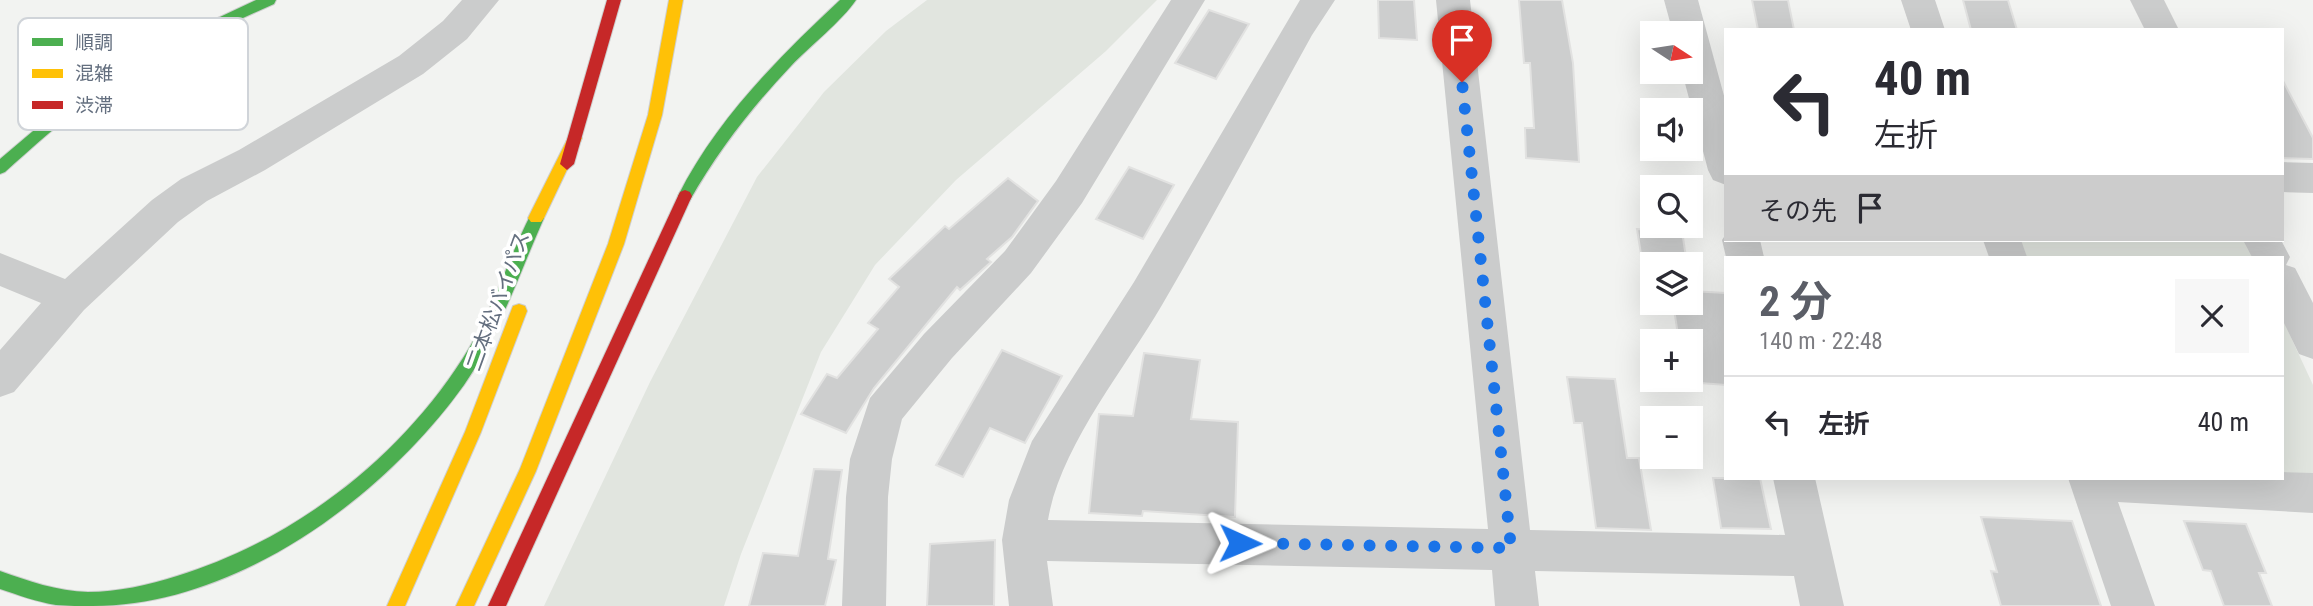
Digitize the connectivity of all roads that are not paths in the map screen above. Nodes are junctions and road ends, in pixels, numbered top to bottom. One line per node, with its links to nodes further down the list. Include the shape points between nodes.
1 (269, 0): 12 (highway)
2 (482, 0): 27 (street, via 411,65 194,190)
3 (614, 0): 18 (highway, 二本松バイパス)
4 (676, 0): 38 (highway, via 655,115 616,244 528,471)
5 (849, 0): 39 (highway, via 763,87 721,137 686,193)
6 (1188, 0): 40 (street, via 1069,192 1018,262 937,346 884,411 867,497)
7 (1318, 0): 33 (street, via 1148,294 1047,454 1030,499)
8 (1453, 0): 34 (street)
9 (1681, 0): 13 (street)
10 (1918, 0): 14 (street)
11 (2147, 0): 15 (street)
12 (231, 18)
13 (1686, 21)
14 (1927, 28)
15 (2161, 28)
16 (1703, 84): 19 (street)
17 (42, 130): 20 (highway)
18 (575, 138): 23 (highway, 二本松バイパス); 36 (highway, via 458,381 419,430 340,500 279,540 206,576 148,594 101,600 68,598 27,591)
19 (1724, 165)
20 (0, 168)
21 (2284, 177): 22 (street)
22 (2313, 178)
23 (539, 251)
24 (0, 269): 27 (street)
25 (2284, 284): 28 (street)
26 (527, 289): 37 (highway, 二本松バイパス, via 473,432)
27 (70, 298): 29 (street)
28 (2313, 342)
29 (0, 379)
30 (1794, 480): 35 (street)
31 (2090, 480): 32 (street); 44 (street)
32 (2313, 493)
33 (1023, 540): 34 (street); 41 (street)
34 (1511, 548): 35 (street); 42 (street)
35 (1811, 556): 43 (street)
36 (0, 580)
37 (396, 606)
38 (465, 606)
39 (497, 606)
40 (864, 606)
41 (1031, 606)
42 (1517, 606)
43 (1822, 606)
44 (2133, 606)

